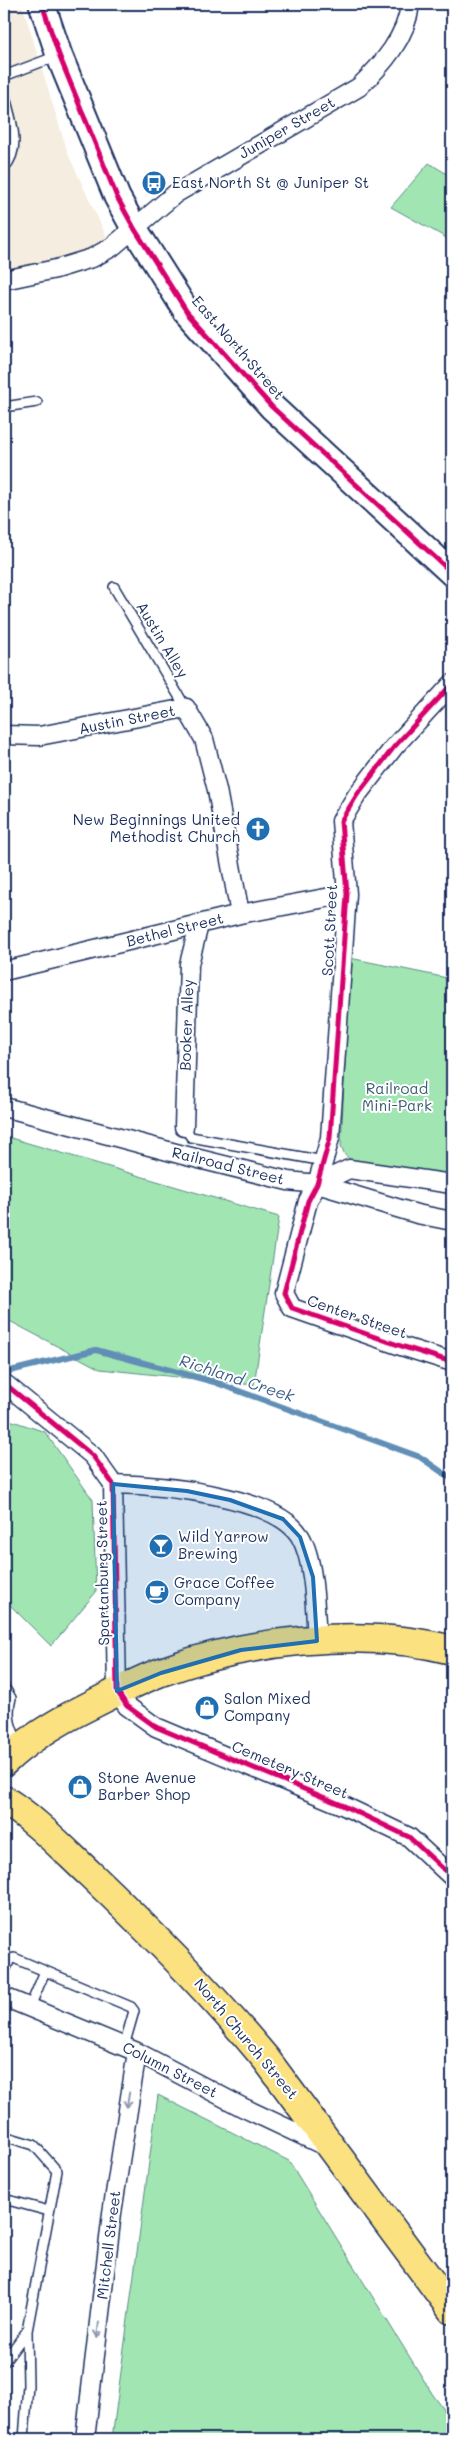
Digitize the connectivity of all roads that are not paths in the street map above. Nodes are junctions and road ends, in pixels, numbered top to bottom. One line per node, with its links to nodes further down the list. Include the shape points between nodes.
1 (42, 4): 3 (main road, East North Street)
2 (410, 4): 7 (street, Juniper Street, via 398,40 381,67 359,87 175,194)
3 (59, 55): 4 (lane); 7 (main road, East North Street, via 98,153)
4 (4, 76)
5 (4, 93): 6 (lane, via 15,150)
6 (4, 168)
7 (134, 228): 8 (street, Juniper Street, via 112,248 92,258); 11 (main road, East North Street, via 188,312 272,407)
8 (4, 280)
9 (37, 402): 10 (lane)
10 (4, 408)
11 (452, 573)
12 (114, 587): 14 (lane, Austin Alley)
13 (452, 684): 16 (street, Scott Street, via 394,747 356,795 341,821)
14 (186, 708): 15 (street, Austin Street, via 39,736); 17 (street, Austin Street, via 204,739)
15 (4, 735)
16 (347, 894): 17 (street, Bethel Street); 22 (street, Scott Street, via 330,1138)
17 (240, 914): 18 (street, Bethel Street)
18 (199, 925): 19 (street, Bethel Street); 21 (street, Booker Alley, via 189,964)
19 (4, 971)
20 (4, 1107): 23 (street, Railroad Street, via 288,1181)
21 (184, 1127): 22 (lane, via 190,1137)
22 (324, 1161): 23 (street, Scott Street)
23 (317, 1184): 24 (street, via 349,1169); 25 (street, Railroad Street, via 417,1214); 26 (street, Center Street, via 308,1201 284,1292 292,1308)
24 (452, 1184)
25 (452, 1221)
26 (452, 1362)
27 (4, 1383): 28 (street, Spartanburg Street, via 93,1456)
28 (113, 1484): 29 (street, via 187,1491 270,1511 283,1518 300,1537 313,1577); 32 (street, Spartanburg Street)
29 (317, 1641): 30 (main road, via 369,1639); 32 (main road, via 241,1650 204,1659 161,1672)
30 (452, 1650)
31 (4, 1687): 33 (lane, via 11,1698 7,1711)
32 (117, 1691): 33 (main road, via 44,1731); 35 (street, Cemetery Street, via 127,1706 156,1727 342,1805 408,1837)
33 (12, 1755)
34 (7, 1802): 42 (main road, North Church Street, via 60,1846 154,1934 204,1987 266,2058)
35 (452, 1876)
36 (45, 1971): 37 (lane, via 14,1958 10,1959); 39 (lane); 40 (lane, via 131,2007 134,2011)
37 (4, 1973)
38 (4, 1997): 39 (street, Column Street)
39 (30, 2007): 40 (street, Column Street)
40 (131, 2049): 42 (street, Column Street); 49 (street, Mitchell Street, one-way to 49)
41 (4, 2136): 44 (lane, via 34,2145 56,2171)
42 (334, 2150): 45 (main road, North Church Street)
43 (4, 2199): 44 (lane)
44 (49, 2212): 46 (lane)
45 (452, 2310)
46 (27, 2331): 47 (lane); 48 (lane)
47 (4, 2362)
48 (24, 2439)
49 (85, 2439)

